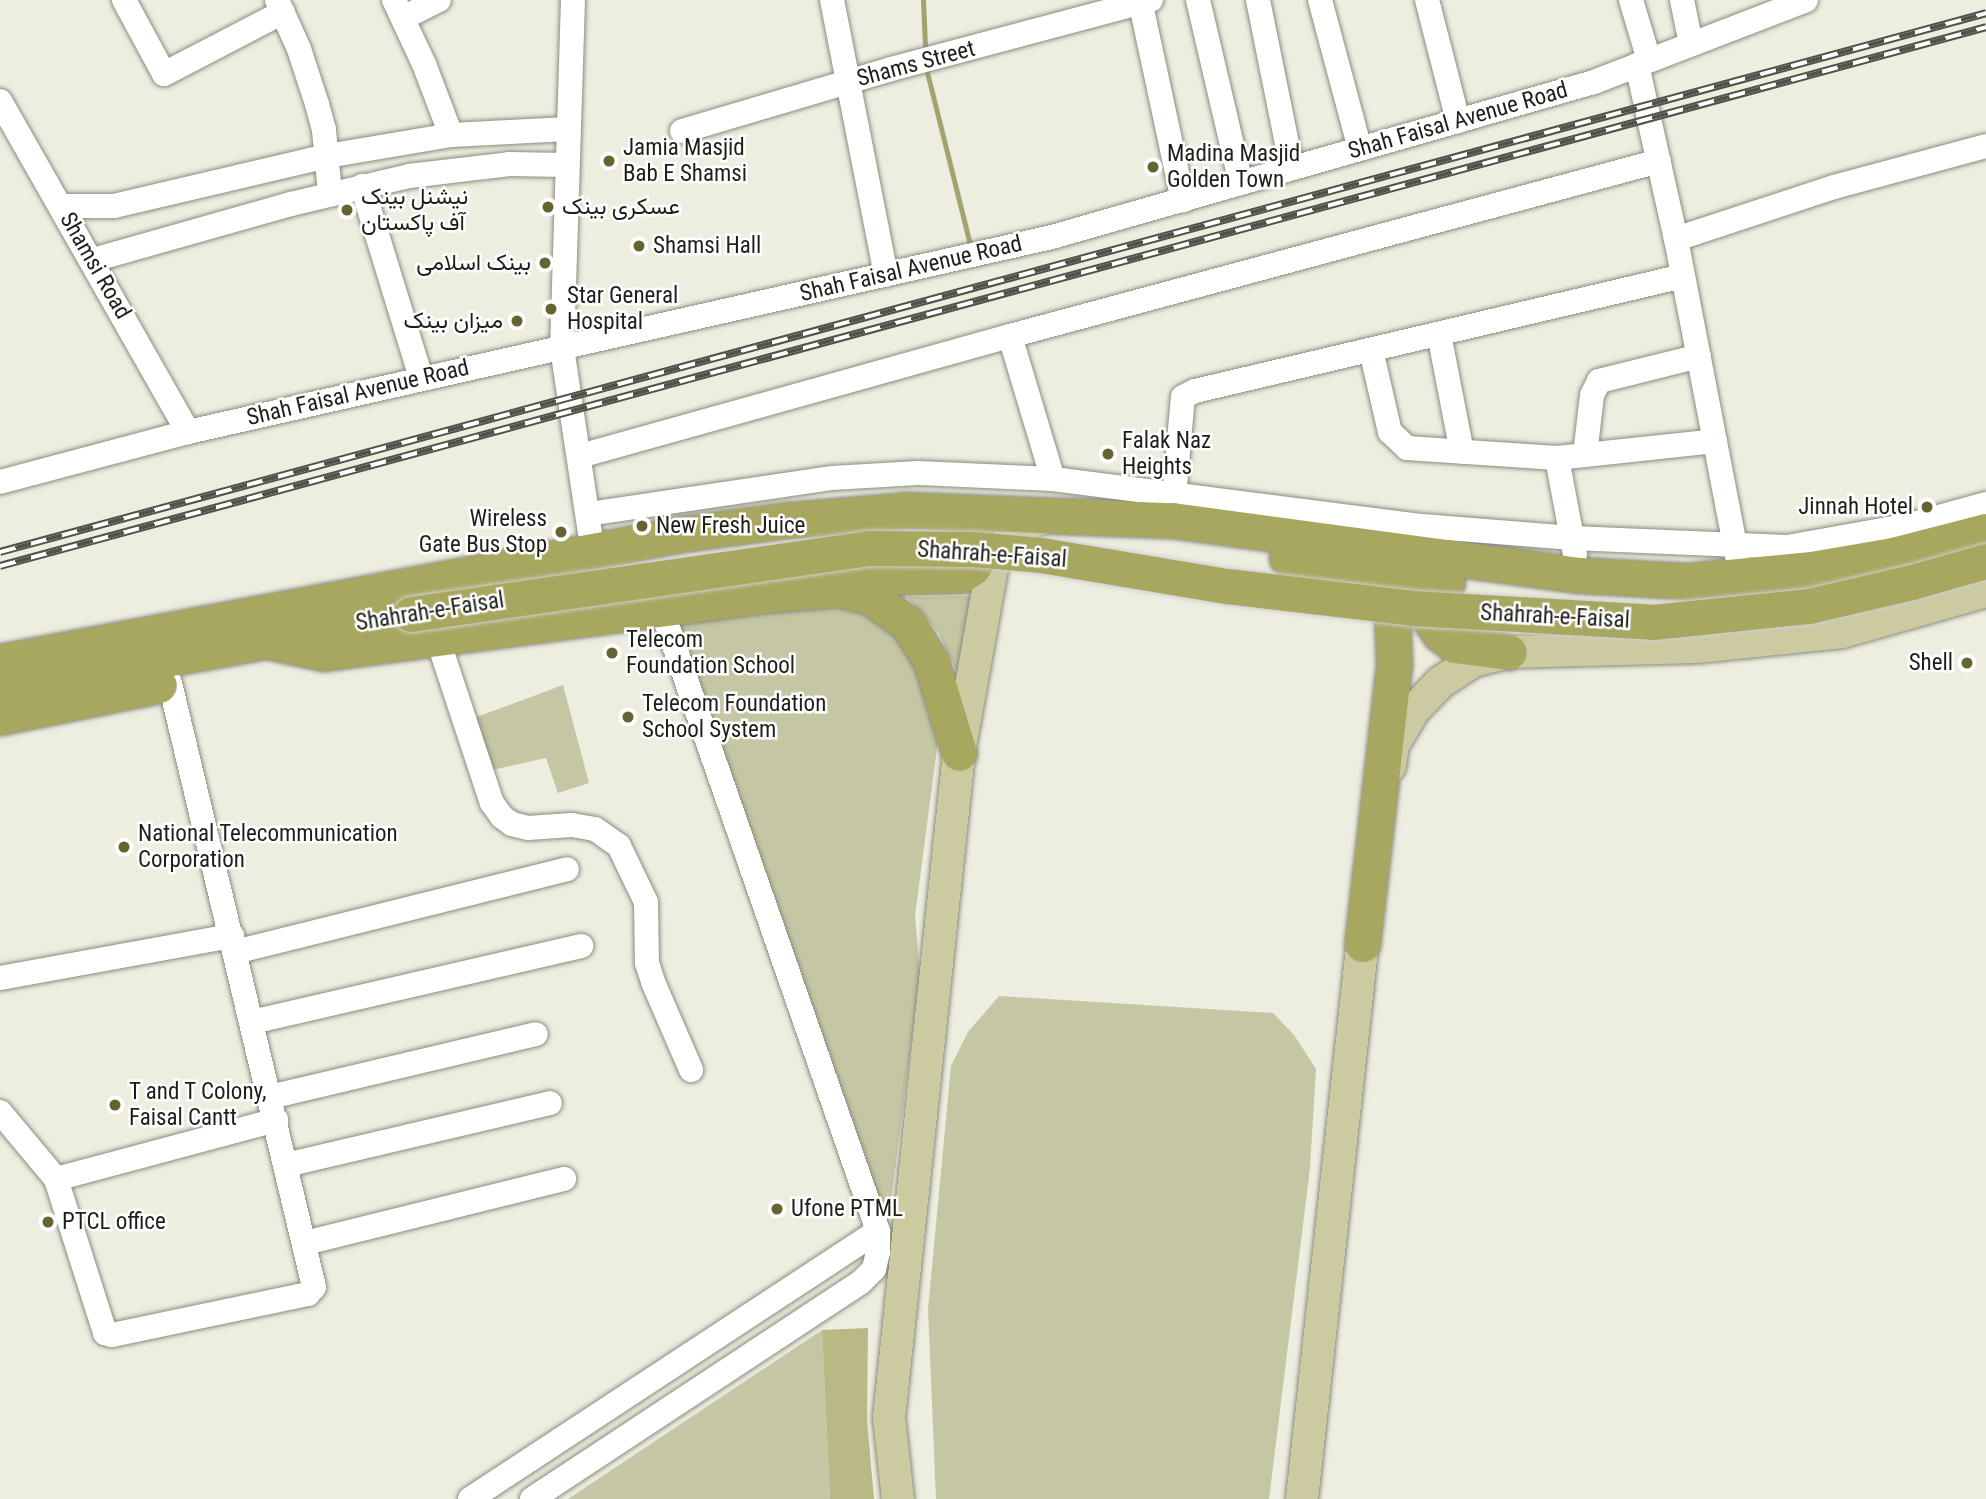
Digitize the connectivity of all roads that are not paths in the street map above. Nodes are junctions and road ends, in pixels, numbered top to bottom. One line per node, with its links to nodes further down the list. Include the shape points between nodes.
1 (124, 0): 13 (street, via 164,74)
2 (439, 0): 14 (street)
3 (573, 0): 21 (street)
4 (832, 0): 18 (street)
5 (1198, 0): 30 (street)
6 (1258, 0): 29 (street)
7 (1320, 0): 25 (street)
8 (1427, 0): 20 (street)
9 (1631, 0): 17 (street)
10 (1682, 0): 16 (street)
11 (1807, 0): 15 (street, Shah Faisal Avenue Road)
12 (1144, 1): 18 (street, Shams Street); 33 (street)
13 (280, 6): 26 (street, via 314,92)
14 (399, 9): 23 (street)
15 (1748, 10): 16 (street, Shah Faisal Avenue Road)
16 (1691, 44): 17 (street, Shah Faisal Avenue Road)
17 (1643, 63): 20 (street, Shah Faisal Avenue Road); 27 (street)
18 (849, 82): 22 (street, Shams Street); 37 (street)
19 (0, 101): 34 (street, Shamsi Road)
20 (1458, 121): 25 (street, Shah Faisal Avenue Road)
21 (568, 129): 23 (street); 28 (street)
22 (682, 131)
23 (451, 135): 26 (street)
24 (1986, 146): 35 (street, via 1834,187)
25 (1360, 149): 29 (street, Shah Faisal Avenue Road)
26 (327, 156): 32 (street); 34 (street, via 114,206)
27 (1659, 161): 35 (street); 40 (street)
28 (566, 165): 31 (street, via 457,168); 41 (street)
29 (1292, 169): 30 (street, Shah Faisal Avenue Road)
30 (1241, 183): 33 (street, Shah Faisal Avenue Road)
31 (362, 186): 32 (street); 44 (street)
32 (330, 194): 36 (street)
33 (1183, 200): 37 (street, Shah Faisal Avenue Road, via 1052,237)
34 (61, 206): 36 (street, Shamsi Road)
35 (1676, 239): 38 (street)
36 (93, 260): 45 (street, Shamsi Road)
37 (886, 275): 41 (street, Shah Faisal Avenue Road)
38 (1683, 276): 39 (street); 43 (street)
39 (1439, 334): 42 (street); 47 (street)
40 (1010, 336): 49 (street); 51 (street)
41 (562, 348): 44 (street, Shah Faisal Avenue Road); 49 (street)
42 (1371, 349): 47 (street, via 1390,432 1399,443 1407,448); 53 (street, via 1183,397)
43 (1699, 356): 46 (street); 48 (street, via 1599,381 1592,395)
44 (421, 378): 45 (street, Shah Faisal Avenue Road)
45 (188, 432): 52 (street, Shah Faisal Avenue Road)
46 (1715, 441): 48 (street); 60 (street)
47 (1462, 452): 50 (street)
48 (1585, 455): 50 (street)
49 (580, 456): 56 (street)
50 (1557, 458): 59 (street)
51 (1053, 479): 53 (street); 56 (street, via 918,474 832,478)
52 (0, 482)
53 (1174, 497): 59 (street, via 1410,526)
54 (1986, 503): 60 (street, via 1910,525 1787,547)
55 (1058, 513): 57 (highway, Shahrah-e-Faisal, via 906,510); 62 (highway, via 1140,534); 64 (highway, Shahrah-e-Faisal, via 1172,520); 79 (main road, via 1016,526 1000,545)
56 (588, 514): 61 (street)
57 (790, 520): 61 (highway, Shahrah-e-Faisal); 69 (highway, via 831,526 960,522 976,531 977,560 956,576 808,580)
58 (1986, 531): 65 (highway, Shahrah-e-Faisal, via 1893,555)
59 (1572, 538): 60 (street); 64 (street)
60 (1734, 543): 65 (street)
61 (593, 552): 75 (highway, Shahrah-e-Faisal)
62 (1287, 558): 67 (highway); 82 (highway, via 1359,577 1388,599 1392,612 1394,664)
63 (1986, 561): 72 (highway, Shahrah-e-Faisal, bridge, via 1809,606 1653,622 1413,608 1227,586 1014,553 870,548 411,614)
64 (1579, 575): 66 (highway, Shahrah-e-Faisal)
65 (1741, 577): 66 (highway, Shahrah-e-Faisal)
66 (1687, 581): 67 (highway, via 1610,596)
67 (1447, 583): 73 (highway, via 1432,588 1427,603 1430,621 1440,634 1455,645)
68 (1986, 591): 73 (main road, via 1842,632 1697,647)
69 (762, 595): 70 (highway); 79 (highway, via 838,589 869,596 907,623 931,661)
70 (661, 608): 71 (highway); 94 (street)
71 (437, 637): 74 (highway); 87 (street, via 492,803 502,817 528,828 572,825 595,829 624,855 646,902 647,963)
72 (267, 641): 74 (highway); 77 (highway, Shahrah-e-Faisal)
73 (1509, 652): 82 (main road, via 1473,660 1441,682 1414,710 1393,745)
74 (324, 653): 76 (highway)
75 (0, 662)
76 (170, 683): 78 (highway); 81 (street)
77 (0, 689)
78 (0, 717)
79 (959, 753): 98 (main road, via 889,1418)
80 (567, 869): 81 (street)
81 (233, 944): 84 (street); 85 (street)
82 (1362, 944): 99 (main road)
83 (581, 946): 85 (street)
84 (0, 978)
85 (252, 1022): 89 (street)
86 (536, 1034): 89 (street)
87 (691, 1070)
88 (550, 1103): 91 (street)
89 (273, 1109): 91 (street); 93 (street)
90 (5, 1125): 93 (street)
91 (286, 1165): 95 (street)
92 (564, 1178): 95 (street)
93 (56, 1179): 95 (street, via 101,1327 112,1335 308,1294 314,1287)
94 (878, 1231): 96 (street); 97 (street, via 874,1269 861,1282)
95 (305, 1243)
96 (479, 1496)
97 (532, 1499)
98 (898, 1499)
99 (1302, 1499)

